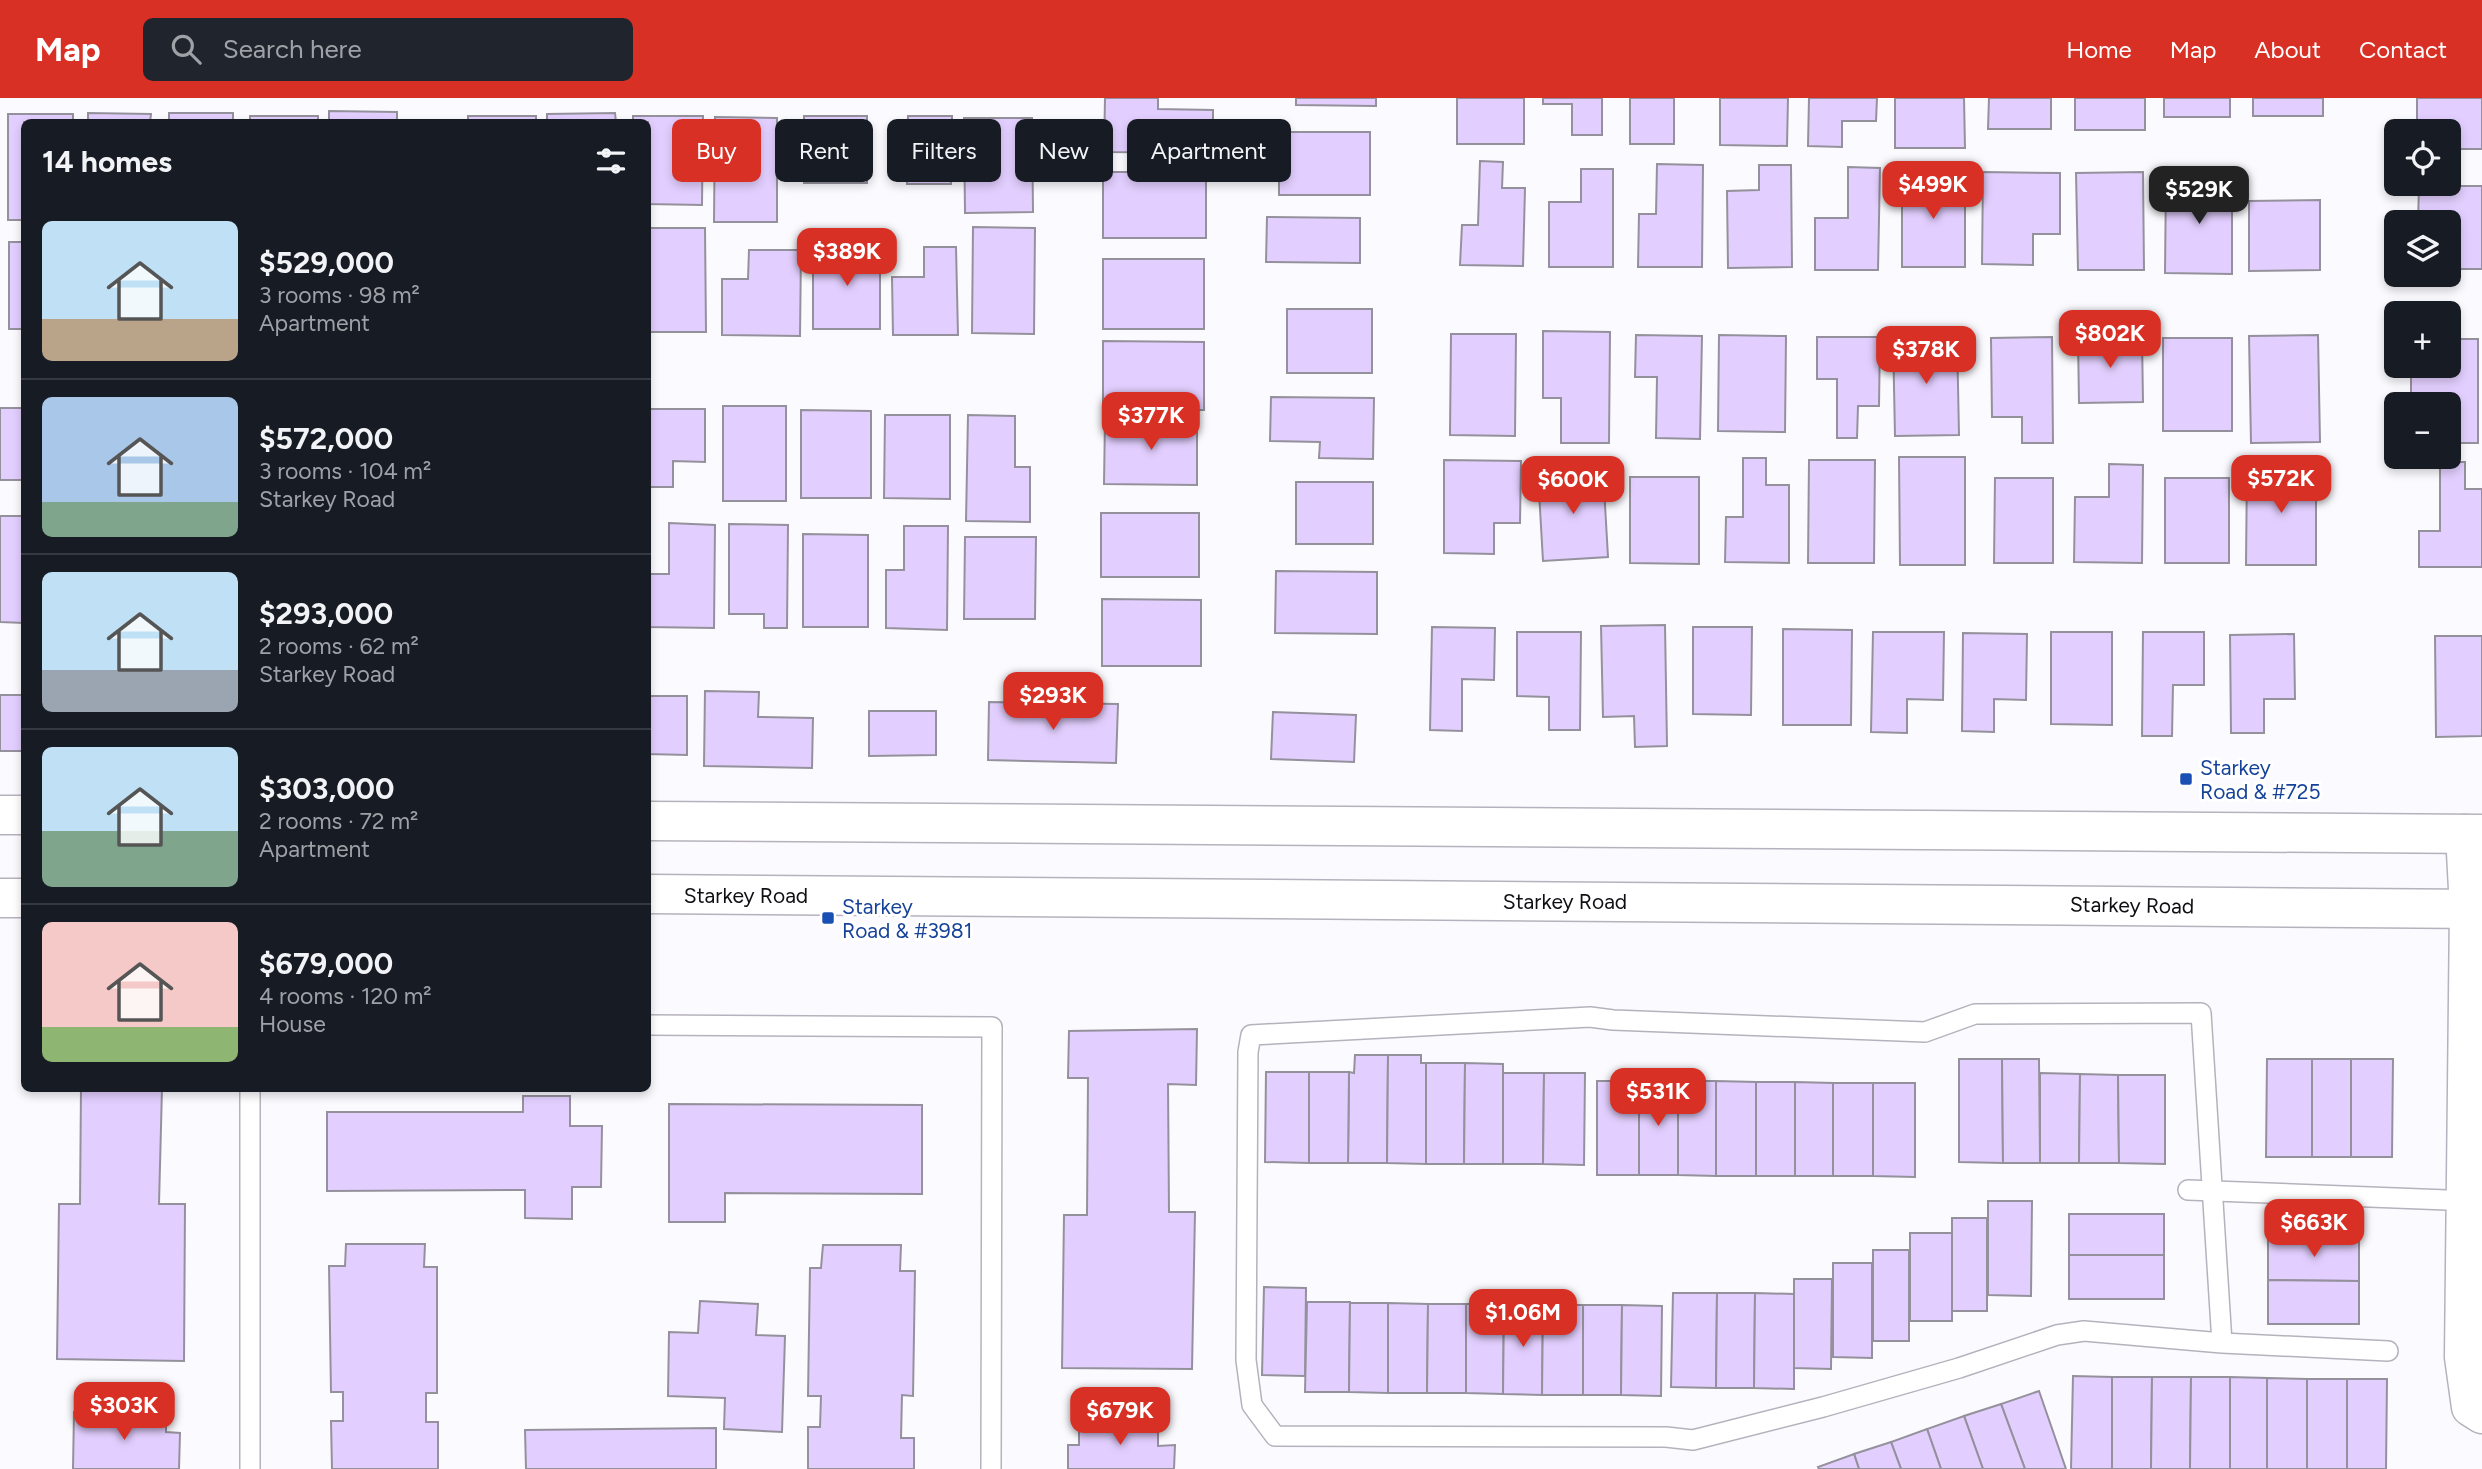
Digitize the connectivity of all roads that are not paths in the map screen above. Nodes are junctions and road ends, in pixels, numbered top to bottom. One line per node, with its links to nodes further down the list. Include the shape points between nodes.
1 (0, 815): 2 (main road)
2 (21, 815)
3 (651, 821): 4 (main road)
4 (2474, 834): 8 (main road)
5 (651, 894): 8 (main road, Starkey Road)
6 (0, 898): 7 (main road)
7 (21, 898)
8 (2475, 909): 13 (main road)
9 (651, 1025): 18 (lane, via 992,1027)
10 (251, 1092): 17 (lane)
11 (2188, 1190): 12 (lane)
12 (2212, 1192): 13 (lane); 14 (lane); 14 (lane, via 2201,1013 1975,1014 1925,1032 1590,1017 1251,1035 1246,1360 1252,1405 1275,1436 1693,1440 1823,1407 2057,1335 2084,1331)
13 (2473, 1201): 16 (main road, via 2464,1357 2471,1407)
14 (2222, 1343): 15 (lane)
15 (2388, 1351)
16 (2482, 1414)
17 (250, 1469)
18 (991, 1469)

